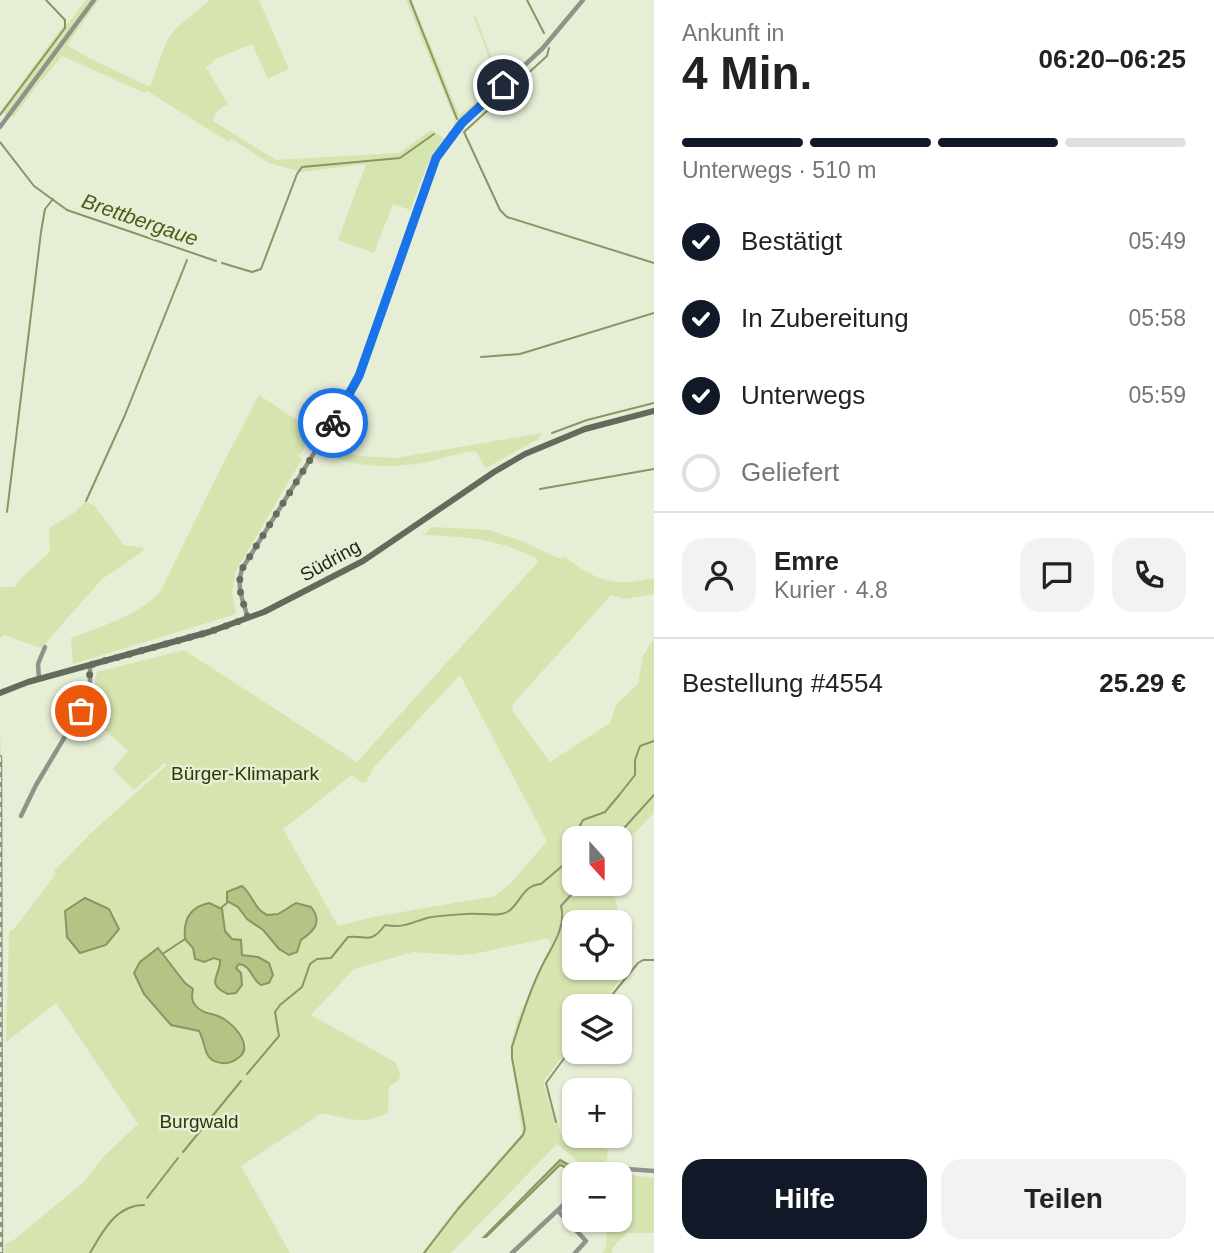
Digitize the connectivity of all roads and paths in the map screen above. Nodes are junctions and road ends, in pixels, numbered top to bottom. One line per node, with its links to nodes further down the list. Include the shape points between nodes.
1 (94, 0): 3 (street)
2 (583, 0): 5 (street, via 542,49 462,123 436,158 359,376 242,569 239,591)
3 (0, 127)
4 (654, 411): 5 (main road, Südring, via 539,447 363,561)
5 (248, 618): 7 (main road, Südring)
6 (45, 647): 8 (street, via 38,664)
7 (90, 665): 8 (main road, Südring); 10 (street, via 85,703)
8 (39, 679): 9 (main road, Südring)
9 (0, 693)
10 (21, 816)
11 (632, 1169): 12 (street)
12 (654, 1171)
13 (562, 1209): 14 (street)
14 (559, 1212): 15 (street); 16 (street, via 586,1241)
15 (512, 1253)
16 (575, 1253)

